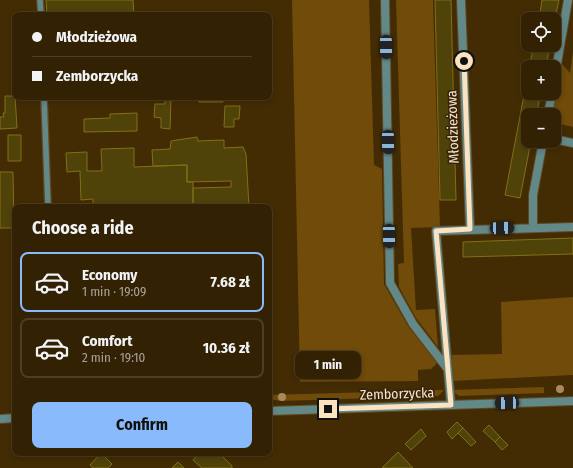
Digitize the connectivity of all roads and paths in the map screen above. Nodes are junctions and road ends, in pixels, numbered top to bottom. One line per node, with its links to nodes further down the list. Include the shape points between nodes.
1 (40, 0): 5 (lane)
2 (385, 0): 15 (street, via 390,283 413,324)
3 (461, 0): 14 (street, Młodzieżowa)
4 (568, 0): 6 (street)
5 (41, 12)
6 (558, 60)
7 (44, 100): 11 (lane)
8 (561, 140): 9 (street)
9 (573, 143)
10 (542, 148): 13 (street, via 533,195)
11 (48, 204)
12 (573, 227): 13 (street)
13 (533, 228): 14 (street)
14 (470, 229): 15 (street, via 436,231)
15 (447, 368): 17 (street)
16 (573, 401): 17 (street, Zemborzycka)
17 (451, 405): 18 (street, Zemborzycka)
18 (272, 411)
19 (0, 418): 20 (street)
20 (12, 418)

